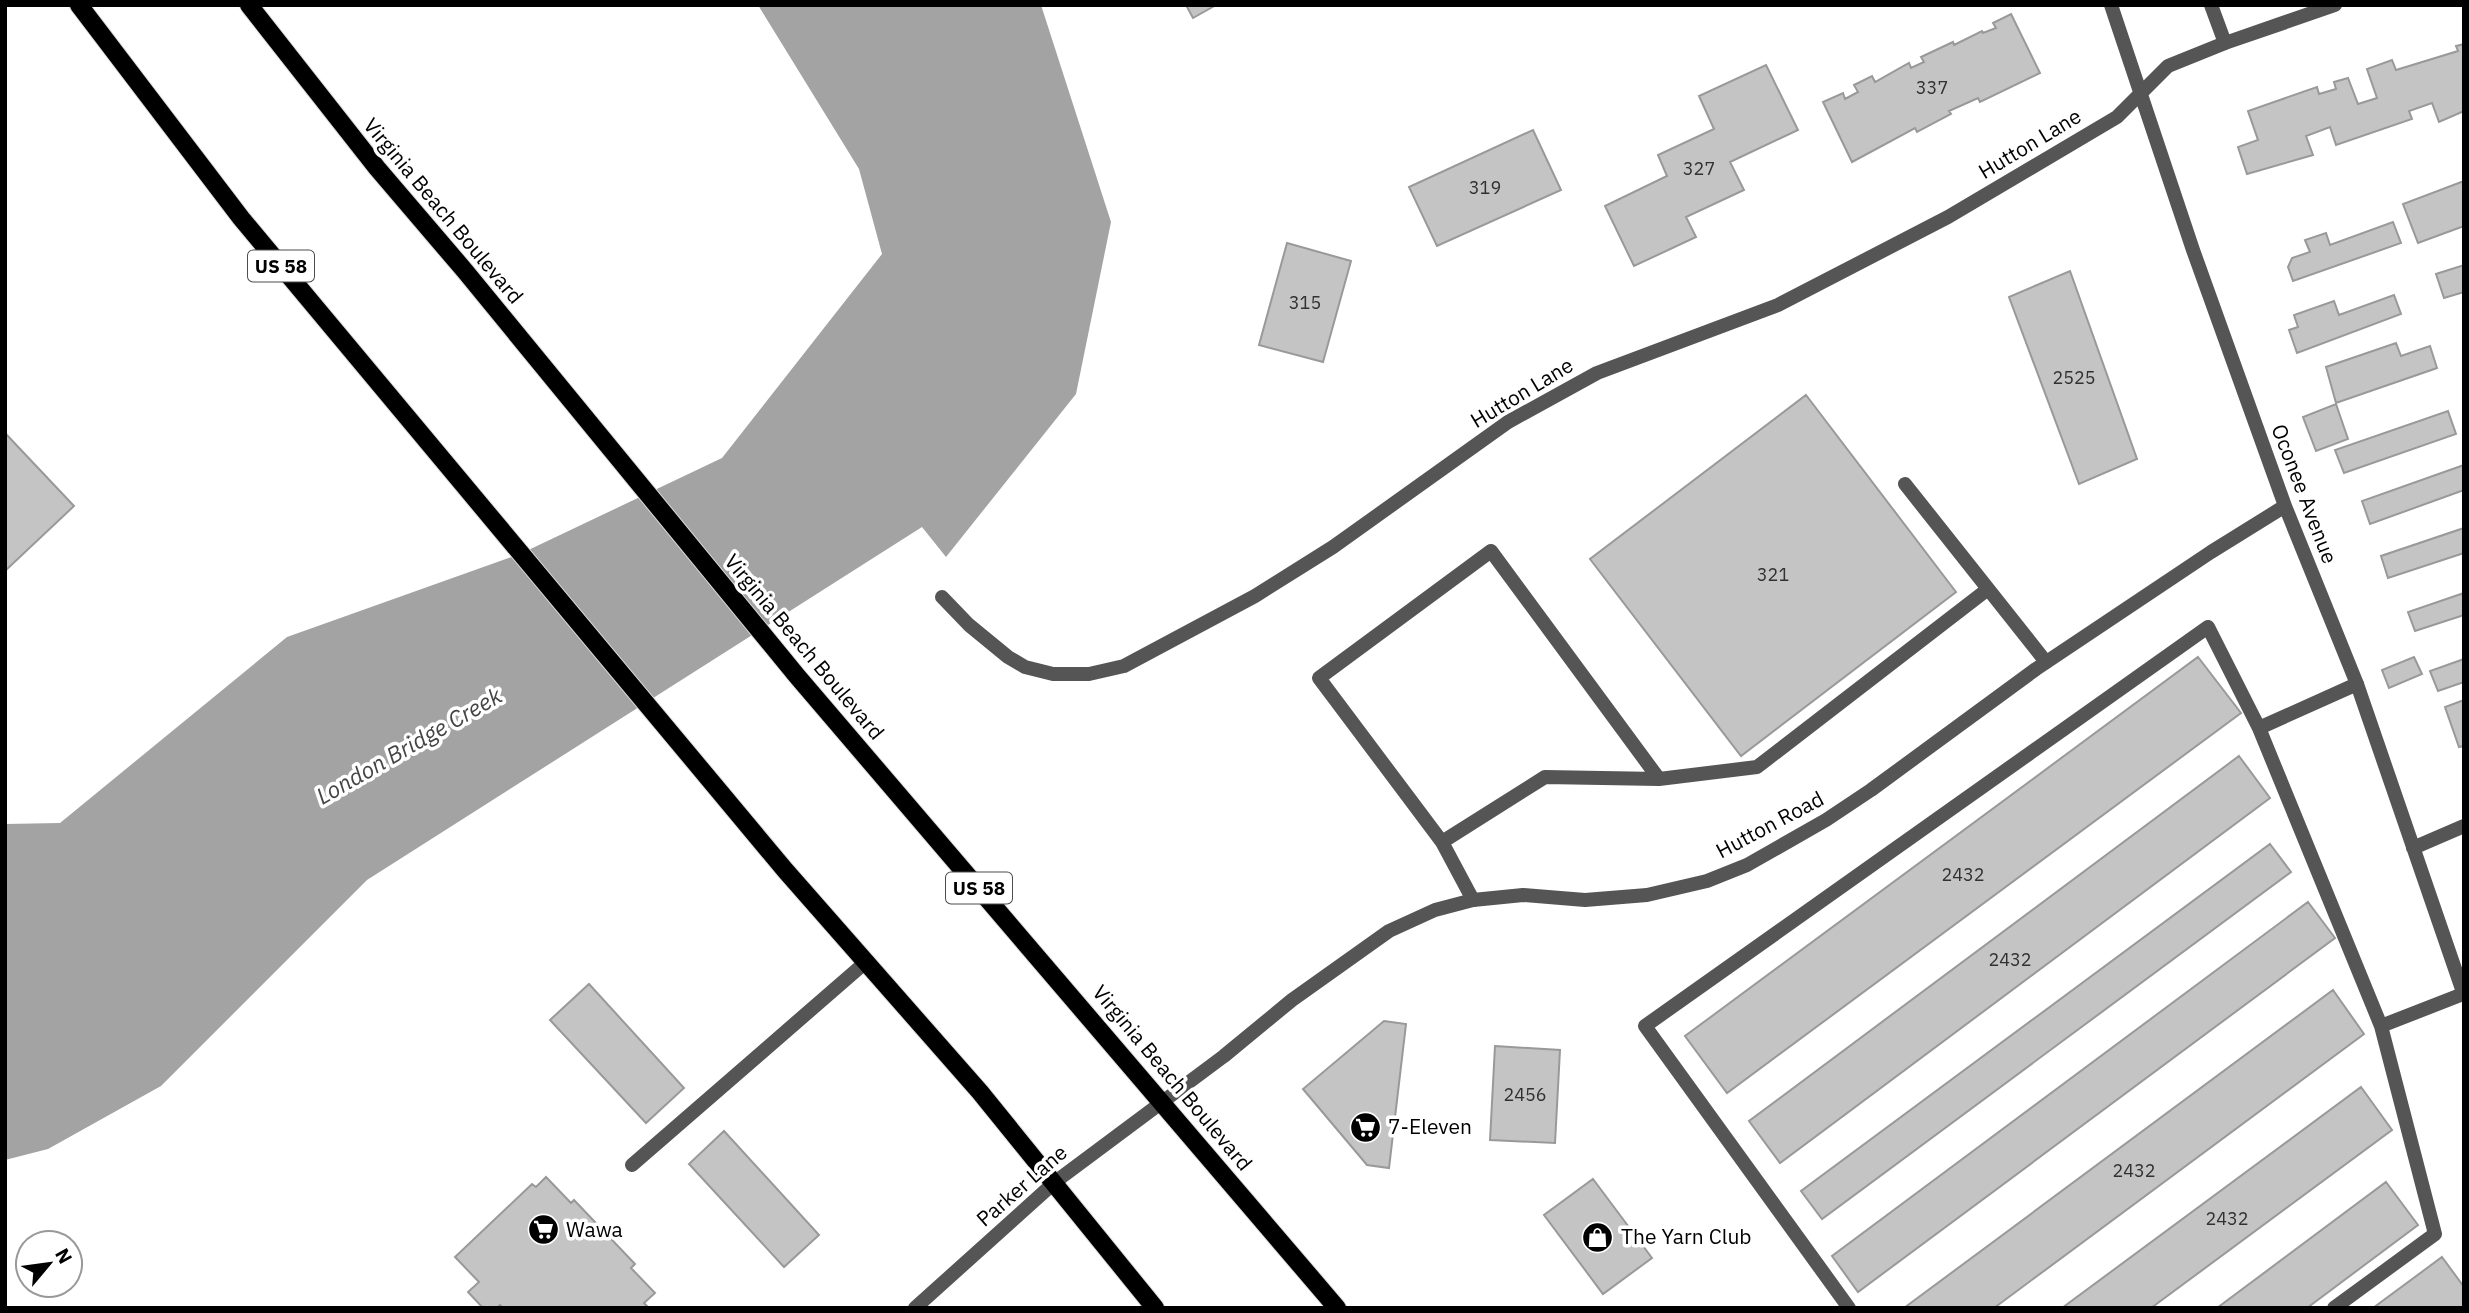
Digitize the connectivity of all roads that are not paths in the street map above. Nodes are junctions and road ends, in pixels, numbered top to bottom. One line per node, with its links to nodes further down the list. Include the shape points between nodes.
1 (79, 5): 20 (main road, US 58, via 241,218 785,870)
2 (249, 5): 23 (main road, Virginia Beach Boulevard / US 58, via 353,138 797,676)
3 (2111, 5): 7 (street, Oconee Avenue)
4 (2211, 5): 6 (street)
5 (2335, 5): 6 (street, Hutton Lane)
6 (2225, 43): 7 (street, Hutton Lane, via 2168,65)
7 (2141, 90): 9 (street, Oconee Avenue); 11 (street, Hutton Lane, via 2117,117 1948,217 1778,305 1597,373 1508,422 1255,596 1124,666 1088,674 1053,674 1025,667 969,625)
8 (1905, 484): 10 (street)
9 (2285, 506): 12 (street, Hutton Road); 13 (street, Oconee Avenue)
10 (1988, 589): 12 (street); 15 (street, via 1757,767)
11 (942, 597)
12 (2046, 662): 19 (street, Hutton Road, via 1871,790 1747,865 1707,881 1647,895 1584,900 1523,895)
13 (2357, 684): 14 (street); 18 (street, Oconee Avenue)
14 (2259, 728): 22 (street); 29 (street, via 2208,627 1645,1026)
15 (1659, 779): 17 (street, via 1545,777); 17 (street, via 1491,551 1319,678)
16 (2464, 826): 18 (street)
17 (1442, 842): 19 (street)
18 (2413, 848): 21 (street, Oconee Avenue)
19 (1474, 900): 23 (street, Hutton Road, via 1435,910 1389,931)
20 (867, 961): 24 (street); 25 (main road, US 58)
21 (2463, 994): 22 (street)
22 (2381, 1026): 30 (street, via 2435,1234)
23 (1162, 1101): 25 (street, Parker Lane); 28 (main road, Virginia Beach Boulevard / US 58)
24 (632, 1165)
25 (1055, 1182): 26 (street, Parker Lane); 27 (main road, US 58)
26 (915, 1308)
27 (1155, 1308)
28 (1337, 1308)
29 (1849, 1308)
30 (2334, 1308)

